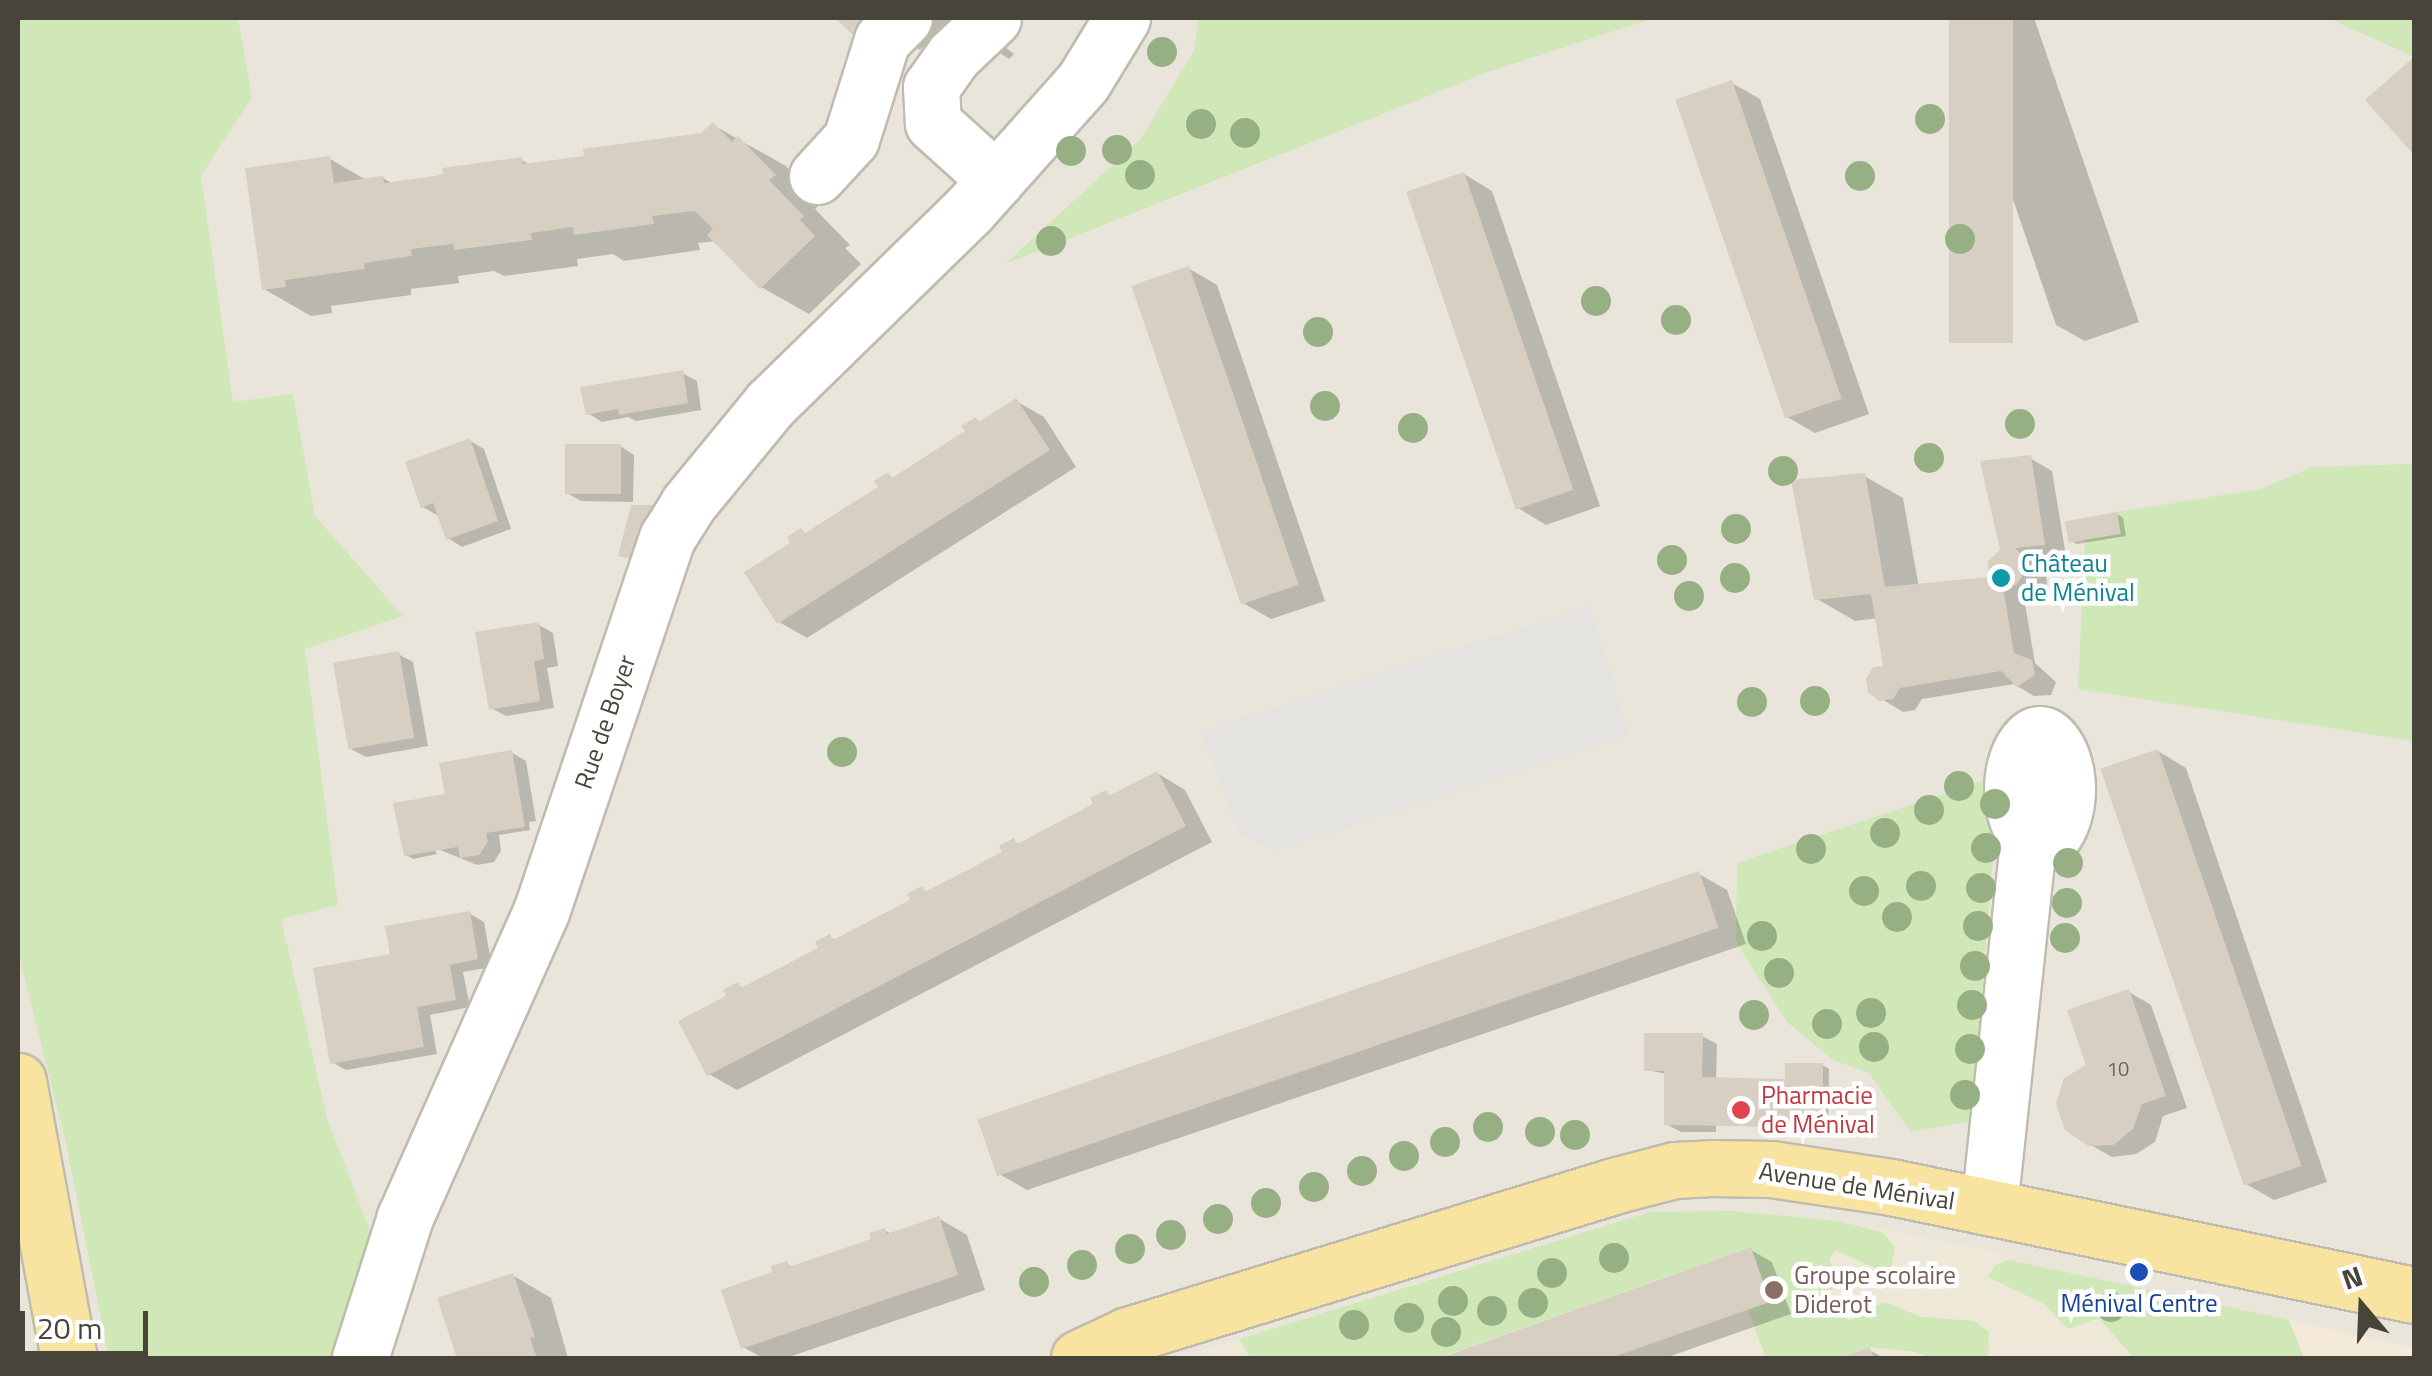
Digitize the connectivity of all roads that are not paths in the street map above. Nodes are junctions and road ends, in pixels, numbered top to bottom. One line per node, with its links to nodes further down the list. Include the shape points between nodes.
1 (904, 18): 4 (street, via 882,40 851,139)
2 (993, 18): 5 (street, via 931,87 934,123)
3 (1122, 18): 5 (street, Rue de Boyer, via 1083,82)
4 (817, 176)
5 (996, 180): 11 (street, Rue de Boyer, via 770,404 667,538 541,912 406,1217)
6 (2034, 782): 8 (street)
7 (18, 1081): 10 (main road)
8 (1990, 1207): 9 (main road, Avenue de Ménival); 12 (main road, Avenue de Ménival, via 1771,1169 1676,1170 1128,1335)
9 (2414, 1296)
10 (69, 1358)
11 (360, 1358)
12 (1079, 1358)

